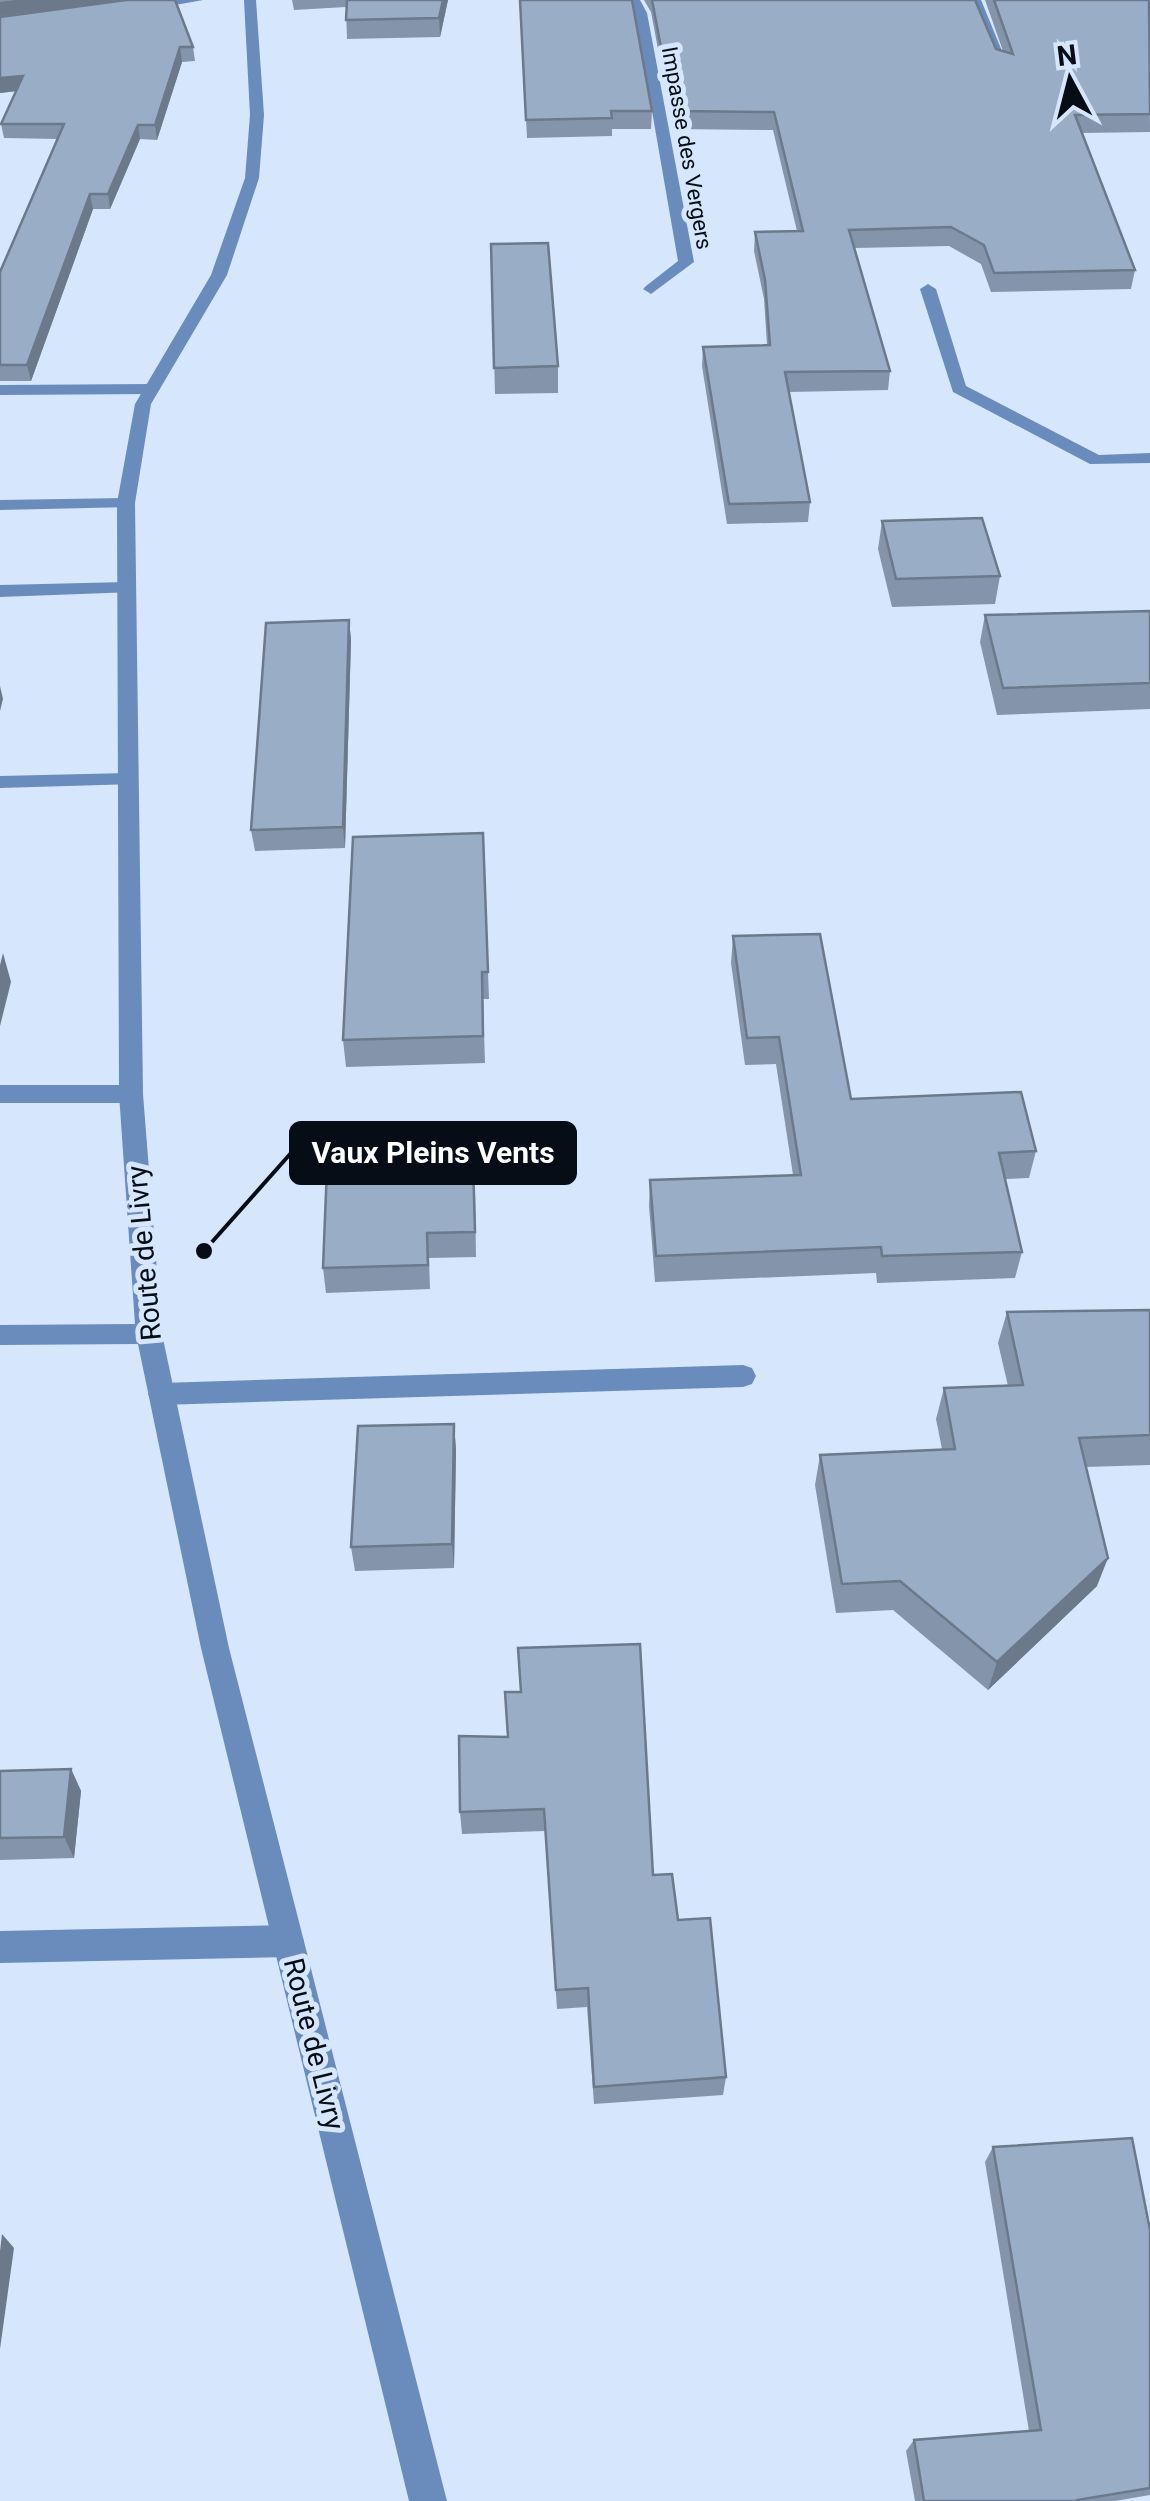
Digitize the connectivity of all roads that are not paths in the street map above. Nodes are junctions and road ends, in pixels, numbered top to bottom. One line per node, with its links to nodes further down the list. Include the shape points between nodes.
1 (197, 0): 5 (street)
2 (250, 0): 10 (street, Route de Livry, via 257,115 252,178 219,275)
3 (634, 0): 7 (street, Impasse des Vergers, via 686,262)
4 (975, 0): 6 (street)
5 (119, 10)
6 (1004, 66)
7 (650, 289)
8 (928, 289): 12 (street, via 959,389 1096,460)
9 (0, 390): 10 (street)
10 (148, 397): 11 (street); 13 (street, Route de Livry)
11 (0, 406)
12 (1150, 458)
13 (126, 503): 14 (street); 15 (street, Route de Livry)
14 (0, 505)
15 (126, 588): 16 (street); 17 (street, Route de Livry)
16 (0, 591)
17 (128, 778): 18 (street); 20 (street, Route de Livry)
18 (0, 782)
19 (0, 1094): 20 (street)
20 (131, 1094): 22 (street, Route de Livry)
21 (0, 1334): 22 (street)
22 (148, 1334): 24 (street, Route de Livry)
23 (743, 1376): 24 (street)
24 (162, 1394): 25 (street, Route de Livry, via 215,1648)
25 (288, 1941): 26 (street); 27 (street, Route de Livry)
26 (0, 1947)
27 (428, 2501)

